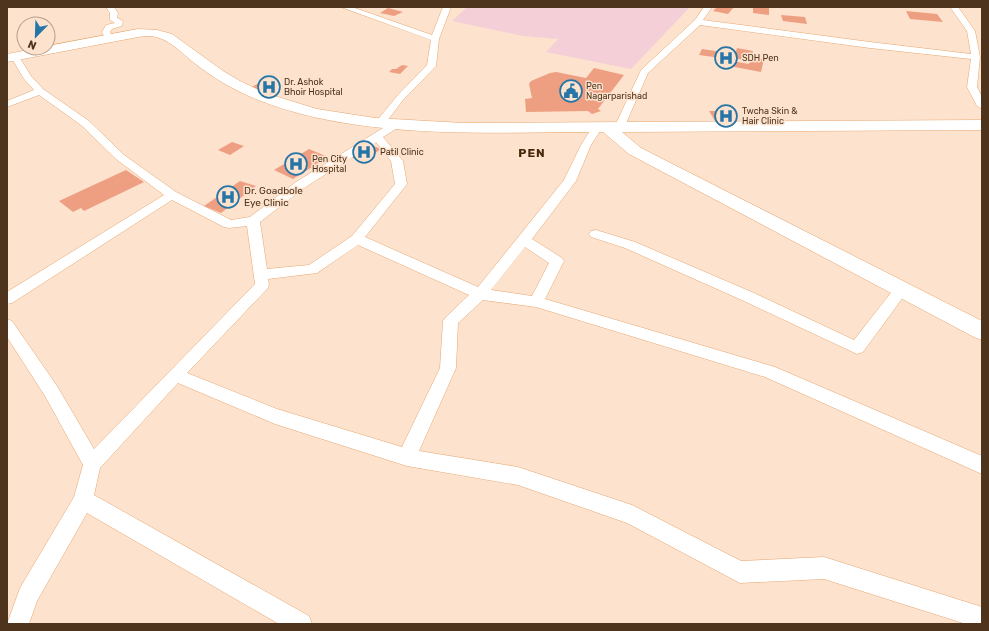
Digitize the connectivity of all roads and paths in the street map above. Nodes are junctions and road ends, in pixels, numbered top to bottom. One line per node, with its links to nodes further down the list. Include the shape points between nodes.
1 (110, 7): 7 (street, via 114,13 114,20 119,21 119,24 109,27 106,32)
2 (345, 7): 8 (street)
3 (447, 7): 8 (street)
4 (708, 7): 6 (street)
5 (954, 7): 9 (street, via 971,31)
6 (698, 22): 9 (street); 15 (street, via 644,72)
7 (110, 38): 10 (main road); 16 (main road, via 138,33 158,33 168,37 215,72 242,88 272,101)
8 (436, 39): 16 (street, via 431,66 400,98)
9 (976, 57): 13 (street, via 972,87)
10 (11, 58): 11 (street)
11 (40, 91): 12 (street); 17 (street, via 85,123 120,157)
12 (7, 104)
13 (982, 106)
14 (982, 125): 15 (main road)
15 (608, 128): 16 (main road, via 463,128 395,125); 21 (street, via 586,145 570,181); 23 (main road, via 635,151)
16 (379, 130): 18 (street); 20 (street, via 397,161 401,184)
17 (172, 195): 18 (street, via 229,224); 25 (street)
18 (252, 221): 22 (street)
19 (596, 234): 23 (street, via 679,266 857,348)
20 (358, 239): 22 (street, via 312,270); 24 (street)
21 (524, 240): 24 (street); 26 (street, via 557,261)
22 (260, 275): 29 (street, via 262,285)
23 (902, 288): 28 (main road)
24 (480, 294): 26 (street); 30 (street, via 451,321 448,368)
25 (7, 298)
26 (536, 302): 32 (street, via 769,372)
27 (7, 325): 31 (street, via 51,391)
28 (982, 331)
29 (175, 375): 30 (street, via 275,416); 31 (street)
30 (407, 457): 34 (street, via 525,478 632,515 740,572 824,568)
31 (92, 464): 33 (street)
32 (982, 465)
33 (83, 500): 35 (street, via 28,596); 36 (street)
34 (982, 618)
35 (18, 624)
36 (301, 624)

